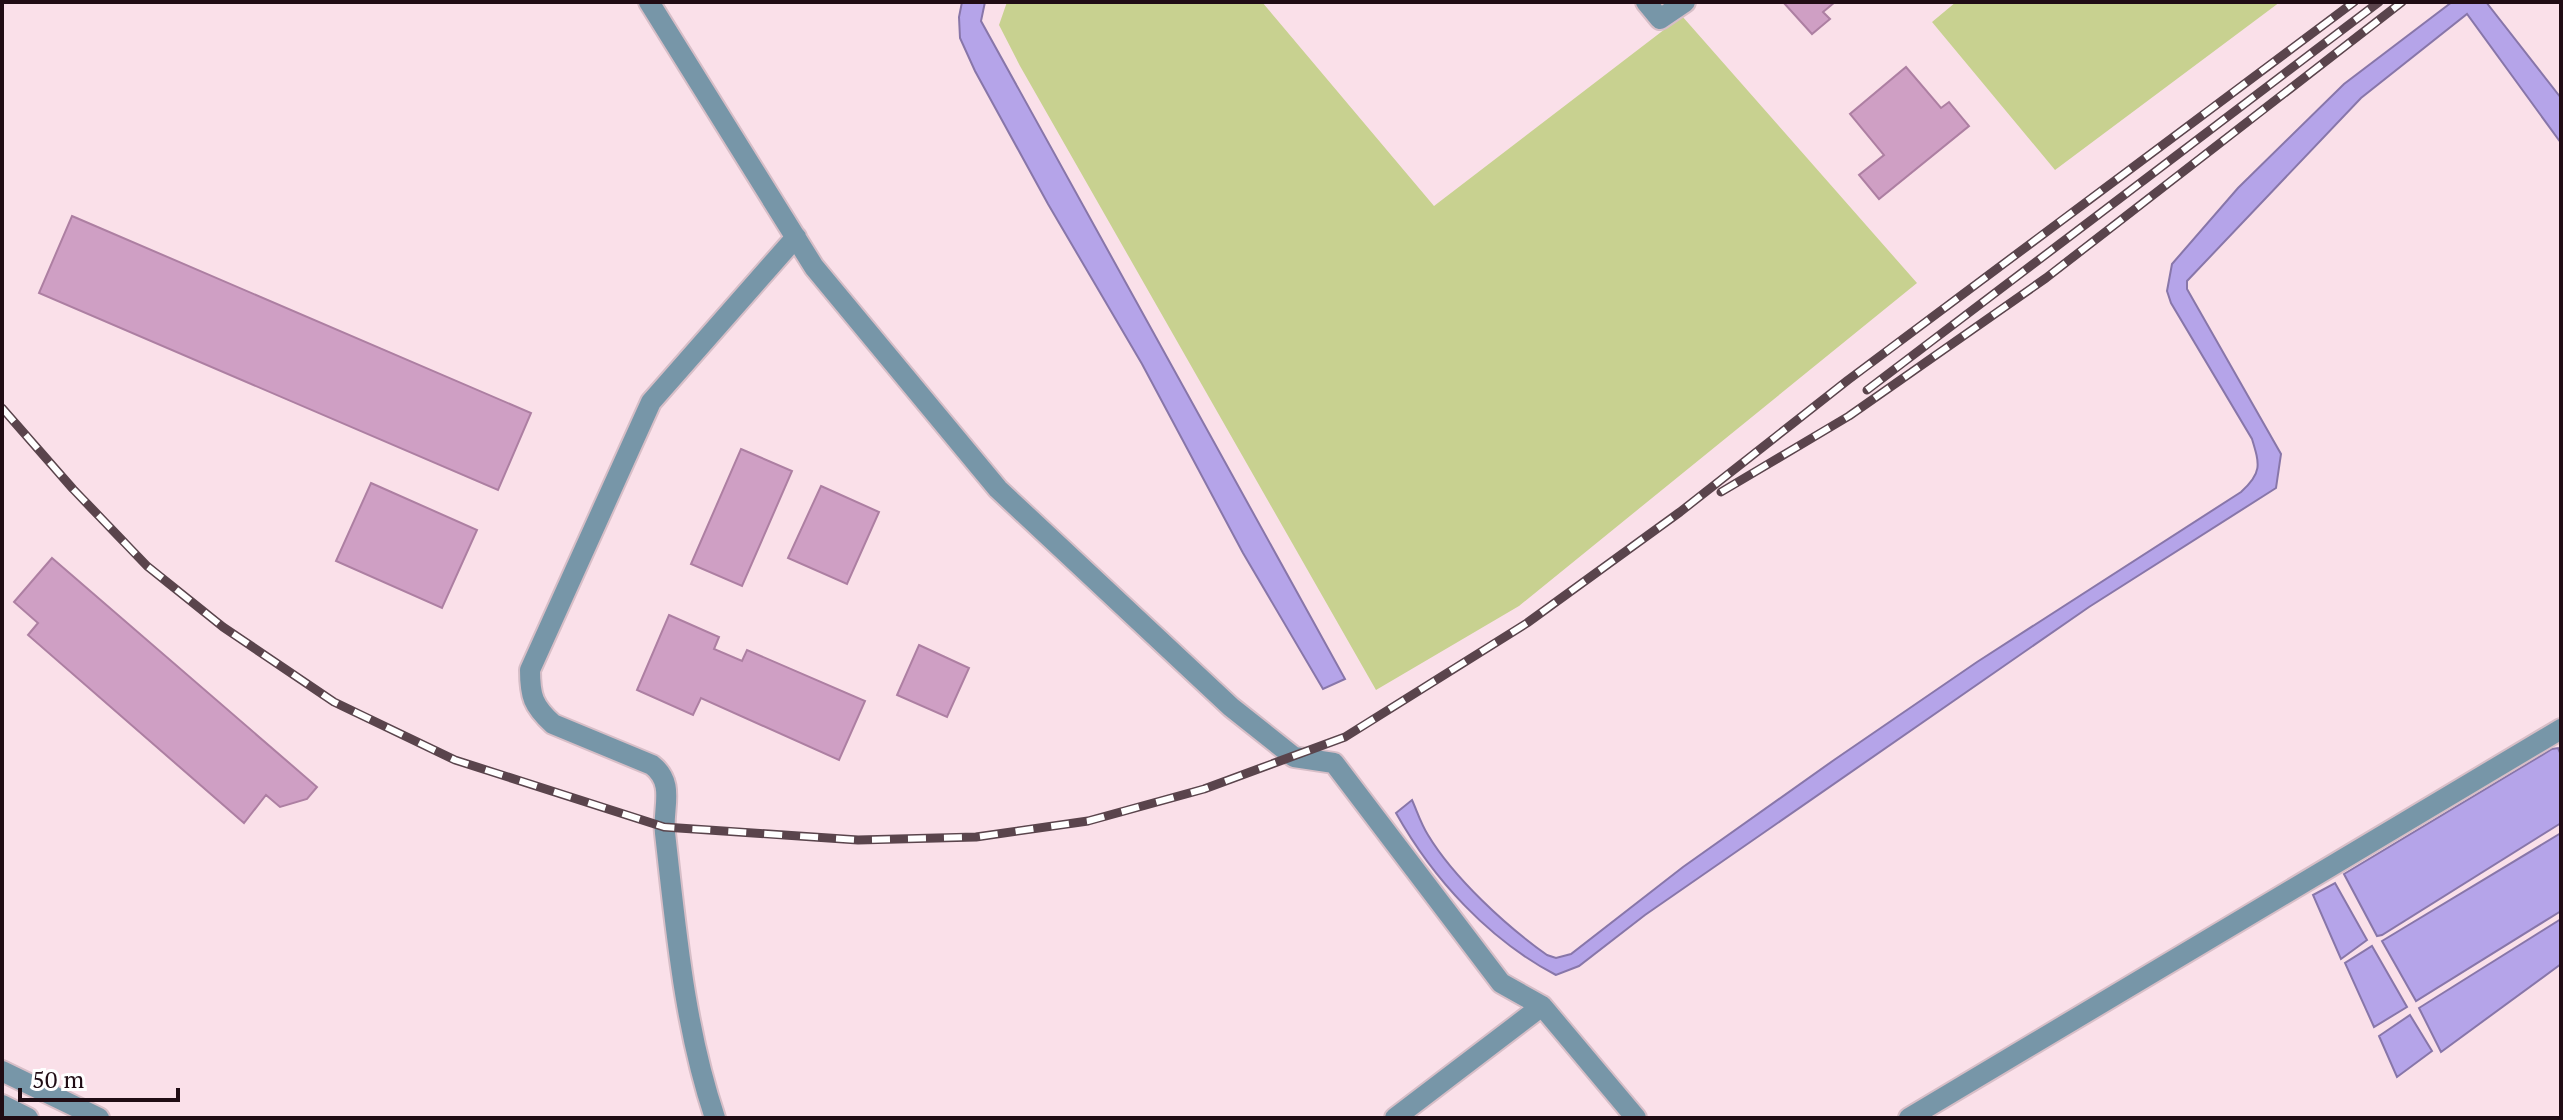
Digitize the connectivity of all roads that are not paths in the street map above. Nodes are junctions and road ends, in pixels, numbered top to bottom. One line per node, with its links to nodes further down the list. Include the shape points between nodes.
1 (649, 2): 4 (street)
2 (1646, 2): 3 (street, via 1660,19)
3 (1685, 2)
4 (796, 237): 6 (street, via 814,267 998,489 1231,707 1294,757 1334,763 1501,983); 11 (street, via 651,402 530,670 530,692 539,712 553,724 662,773 682,978 701,1077)
5 (2561, 729): 14 (street)
6 (1542, 1006): 12 (street); 13 (street)
7 (2, 1071): 10 (street)
8 (2, 1105): 9 (street)
9 (28, 1118)
10 (99, 1118)
11 (715, 1118)
12 (1395, 1118)
13 (1636, 1118)
14 (1909, 1118)

